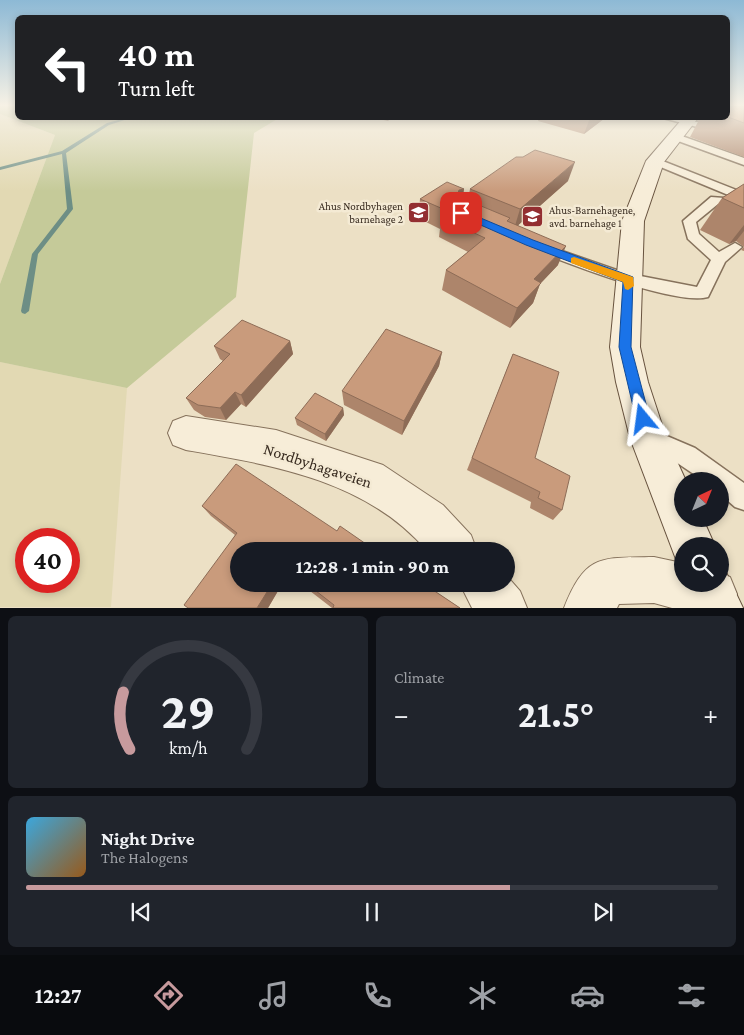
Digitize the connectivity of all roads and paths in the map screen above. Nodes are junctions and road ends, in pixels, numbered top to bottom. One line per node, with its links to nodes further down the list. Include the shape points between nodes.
1 (672, 134): 3 (street)
2 (698, 134): 4 (lane)
3 (655, 161): 5 (lane); 10 (street, via 633,221)
4 (744, 162)
5 (744, 197)
6 (744, 203): 9 (lane, via 716,200 689,221 693,236)
7 (530, 242): 10 (lane)
8 (735, 247): 9 (lane)
9 (719, 259): 10 (lane, via 702,294)
10 (629, 280): 12 (street, via 625,347)
11 (186, 433): 15 (street, Nordbyhagaveien, via 276,448 369,479 428,520)
12 (648, 438): 13 (lane, via 681,450); 14 (street)
13 (744, 498)
14 (689, 537)
15 (447, 542)
16 (490, 592): 18 (street)
17 (714, 595): 19 (street, via 654,580 607,581)
18 (503, 608)
19 (588, 608)

